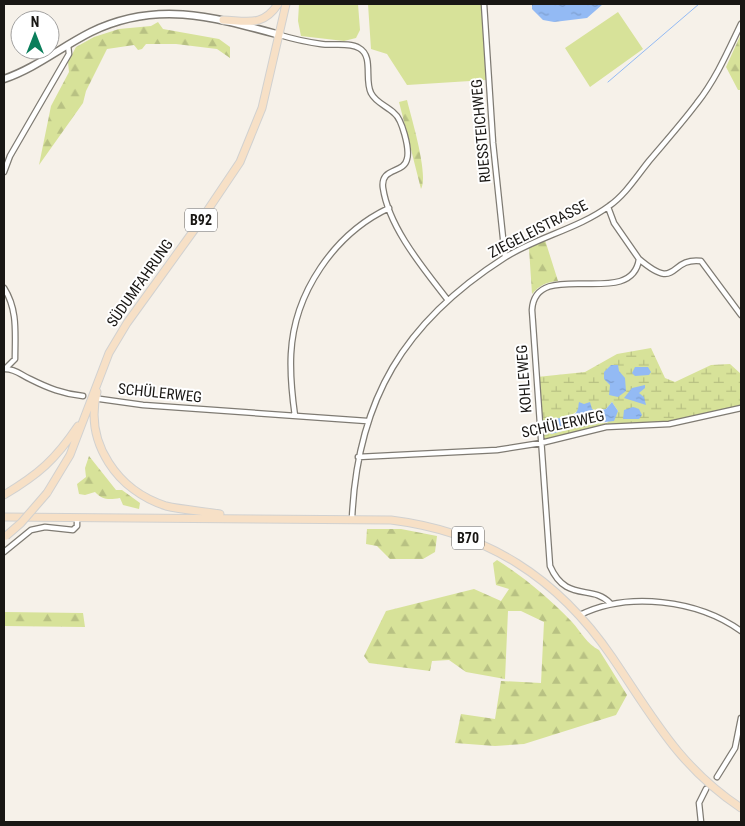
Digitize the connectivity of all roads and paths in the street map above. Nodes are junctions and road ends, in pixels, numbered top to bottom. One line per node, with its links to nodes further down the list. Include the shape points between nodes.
1 (278, 4): 4 (main road, via 264,19)
2 (286, 4): 6 (main road, B92)
3 (484, 4): 12 (street, RUESSTEICHWEG, via 493,143)
4 (223, 20): 6 (main road); 7 (main road, via 180,13 146,15 92,31)
5 (741, 24): 10 (street, ZIEGELEISTRASSE, via 723,62 698,102 623,194)
6 (280, 35): 11 (street, via 321,44 354,46 364,52 370,92 400,120 406,143 408,159 387,173 383,180); 18 (main road, SÜDUMFAHRUNG / B92, via 262,108 240,162 126,323)
7 (68, 45): 8 (main road, via 24,71); 9 (street, via 69,54)
8 (4, 78)
9 (4, 172)
10 (608, 207): 12 (street, ZIEGELEISTRASSE); 13 (street, via 614,223)
11 (389, 208): 15 (street, via 413,254); 25 (street, via 367,220 345,239 326,259 311,284 292,343)
12 (505, 257): 15 (street, ZIEGELEISTRASSE)
13 (639, 259): 16 (street, via 661,275 691,262 700,262); 27 (street, KOHLEWEG, via 636,270 624,279 606,284 554,286 542,290 533,300)
14 (4, 288): 17 (street, via 15,313)
15 (447, 300): 26 (street, ZIEGELEISTRASSE, via 408,343)
16 (741, 316)
17 (16, 358): 19 (street); 20 (street)
18 (104, 367): 24 (main road, SÜDUMFAHRUNG / B92); 32 (main road, B92, via 95,401 94,429 104,458 120,478 166,506)
19 (5, 369): 20 (street)
20 (18, 371): 21 (street, via 63,394)
21 (83, 396)
22 (100, 399): 25 (street, SCHÜLERWEG)
23 (741, 408): 27 (street, SCHÜLERWEG, via 669,424 606,426)
24 (85, 415): 29 (main road, B92, via 54,459 34,478); 34 (main road, SÜDUMFAHRUNG / B92, bridge, via 70,455 47,493)
25 (295, 416): 26 (street, SCHÜLERWEG)
26 (367, 420): 28 (street, ZIEGELEISTRASSE)
27 (541, 443): 28 (street, SCHÜLERWEG, via 497,450); 36 (street, KOHLEWEG, via 550,566 567,588 600,595)
28 (358, 457): 33 (street, ZIEGELEISTRASSE)
29 (4, 495)
30 (4, 516): 31 (main road, B70)
31 (77, 518): 32 (main road, B70); 35 (street, via 77,526 73,530 45,527 31,530)
32 (243, 518): 33 (main road, B70)
33 (352, 520): 37 (main road, B70, via 410,522 469,538 537,575)
34 (5, 536)
35 (4, 552)
36 (610, 603): 37 (street); 38 (street, via 694,607)
37 (580, 615): 42 (main road, B70, via 612,656 664,736 688,765)
38 (741, 631)
39 (741, 718): 40 (street, via 735,748)
40 (717, 777)
41 (706, 789): 43 (street, via 698,803)
42 (741, 808)
43 (701, 822)

